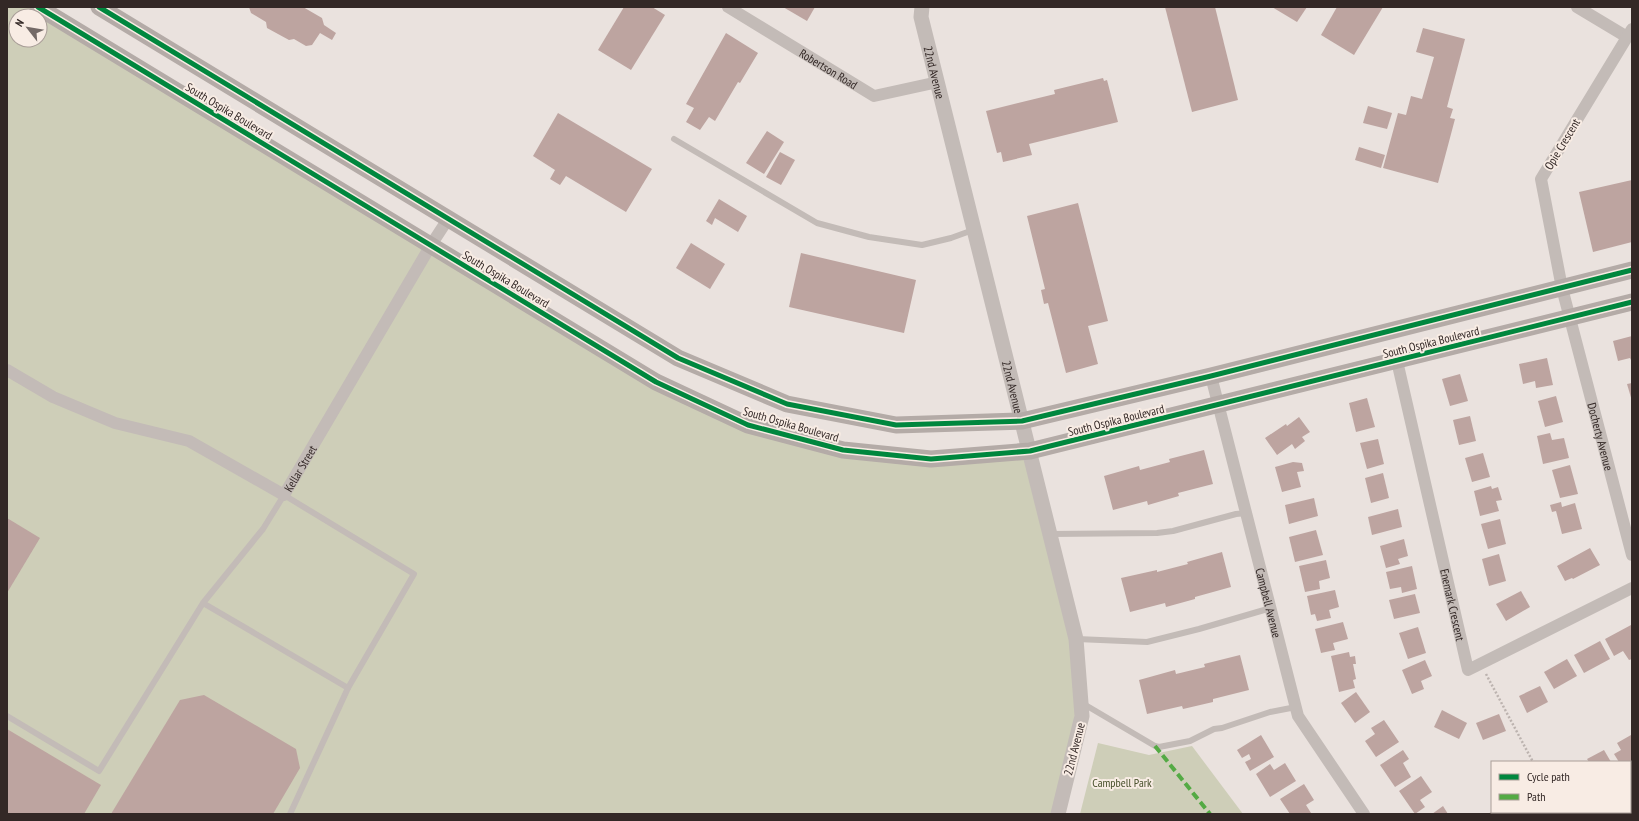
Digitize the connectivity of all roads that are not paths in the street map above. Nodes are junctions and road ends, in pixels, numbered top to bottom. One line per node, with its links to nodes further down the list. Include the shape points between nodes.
1 (38, 7): 11 (main road, South Ospika Boulevard)
2 (99, 7): 9 (main road, South Ospika Boulevard)
3 (728, 7): 7 (street, Robertson Road, via 874,96)
4 (922, 7): 7 (street, 22nd Avenue, via 921,17)
5 (1577, 7): 6 (street)
6 (1629, 33): 13 (street, Opie Crescent, via 1541,179)
7 (938, 82): 10 (street, 22nd Avenue)
8 (674, 139): 10 (lane, via 816,223 869,237 922,245)
9 (448, 218): 11 (street, Kellar Street); 20 (main road, South Ospika Boulevard, via 678,358 787,404 896,425)
10 (974, 229): 20 (street, 22nd Avenue)
11 (431, 245): 21 (main road, South Ospika Boulevard, via 656,382 748,425 843,450 932,459); 22 (street, Kellar Street)
12 (1632, 270): 13 (main road, South Ospika Boulevard)
13 (1562, 288): 15 (street, Opie Crescent); 18 (main road, South Ospika Boulevard)
14 (1632, 302): 15 (main road, South Ospika Boulevard)
15 (1570, 318): 16 (main road, South Ospika Boulevard); 25 (street, Docherty Avenue)
16 (1397, 361): 19 (main road, South Ospika Boulevard); 26 (street, Enemark Crescent, via 1468,670)
17 (7, 370): 22 (street, Kellar Street, via 53,397 115,422 189,441)
18 (1211, 376): 19 (street, Campbell Avenue); 20 (main road, South Ospika Boulevard)
19 (1219, 405): 21 (main road, South Ospika Boulevard); 23 (street, Campbell Avenue)
20 (1022, 421): 21 (street, 22nd Avenue)
21 (1030, 451): 24 (street, 22nd Avenue)
22 (284, 496): 27 (lane, via 263,529); 30 (lane, via 414,574)
23 (1247, 513): 24 (lane, via 1157,533); 28 (street, Campbell Avenue)
24 (1050, 534): 29 (street, 22nd Avenue)
25 (1632, 555)
26 (1632, 588)
27 (203, 603): 30 (lane); 33 (lane, via 99,771)
28 (1271, 608): 29 (lane, via 1147,642); 32 (street, Campbell Avenue)
29 (1076, 639): 31 (street, 22nd Avenue)
30 (348, 688): 34 (lane)
31 (1081, 702): 32 (lane, via 1159,747 1190,741 1214,729); 35 (street, 22nd Avenue, via 1082,716)
32 (1296, 707): 36 (street, Campbell Avenue, via 1298,716)
33 (7, 716)
34 (290, 814)
35 (1058, 814)
36 (1364, 814)

